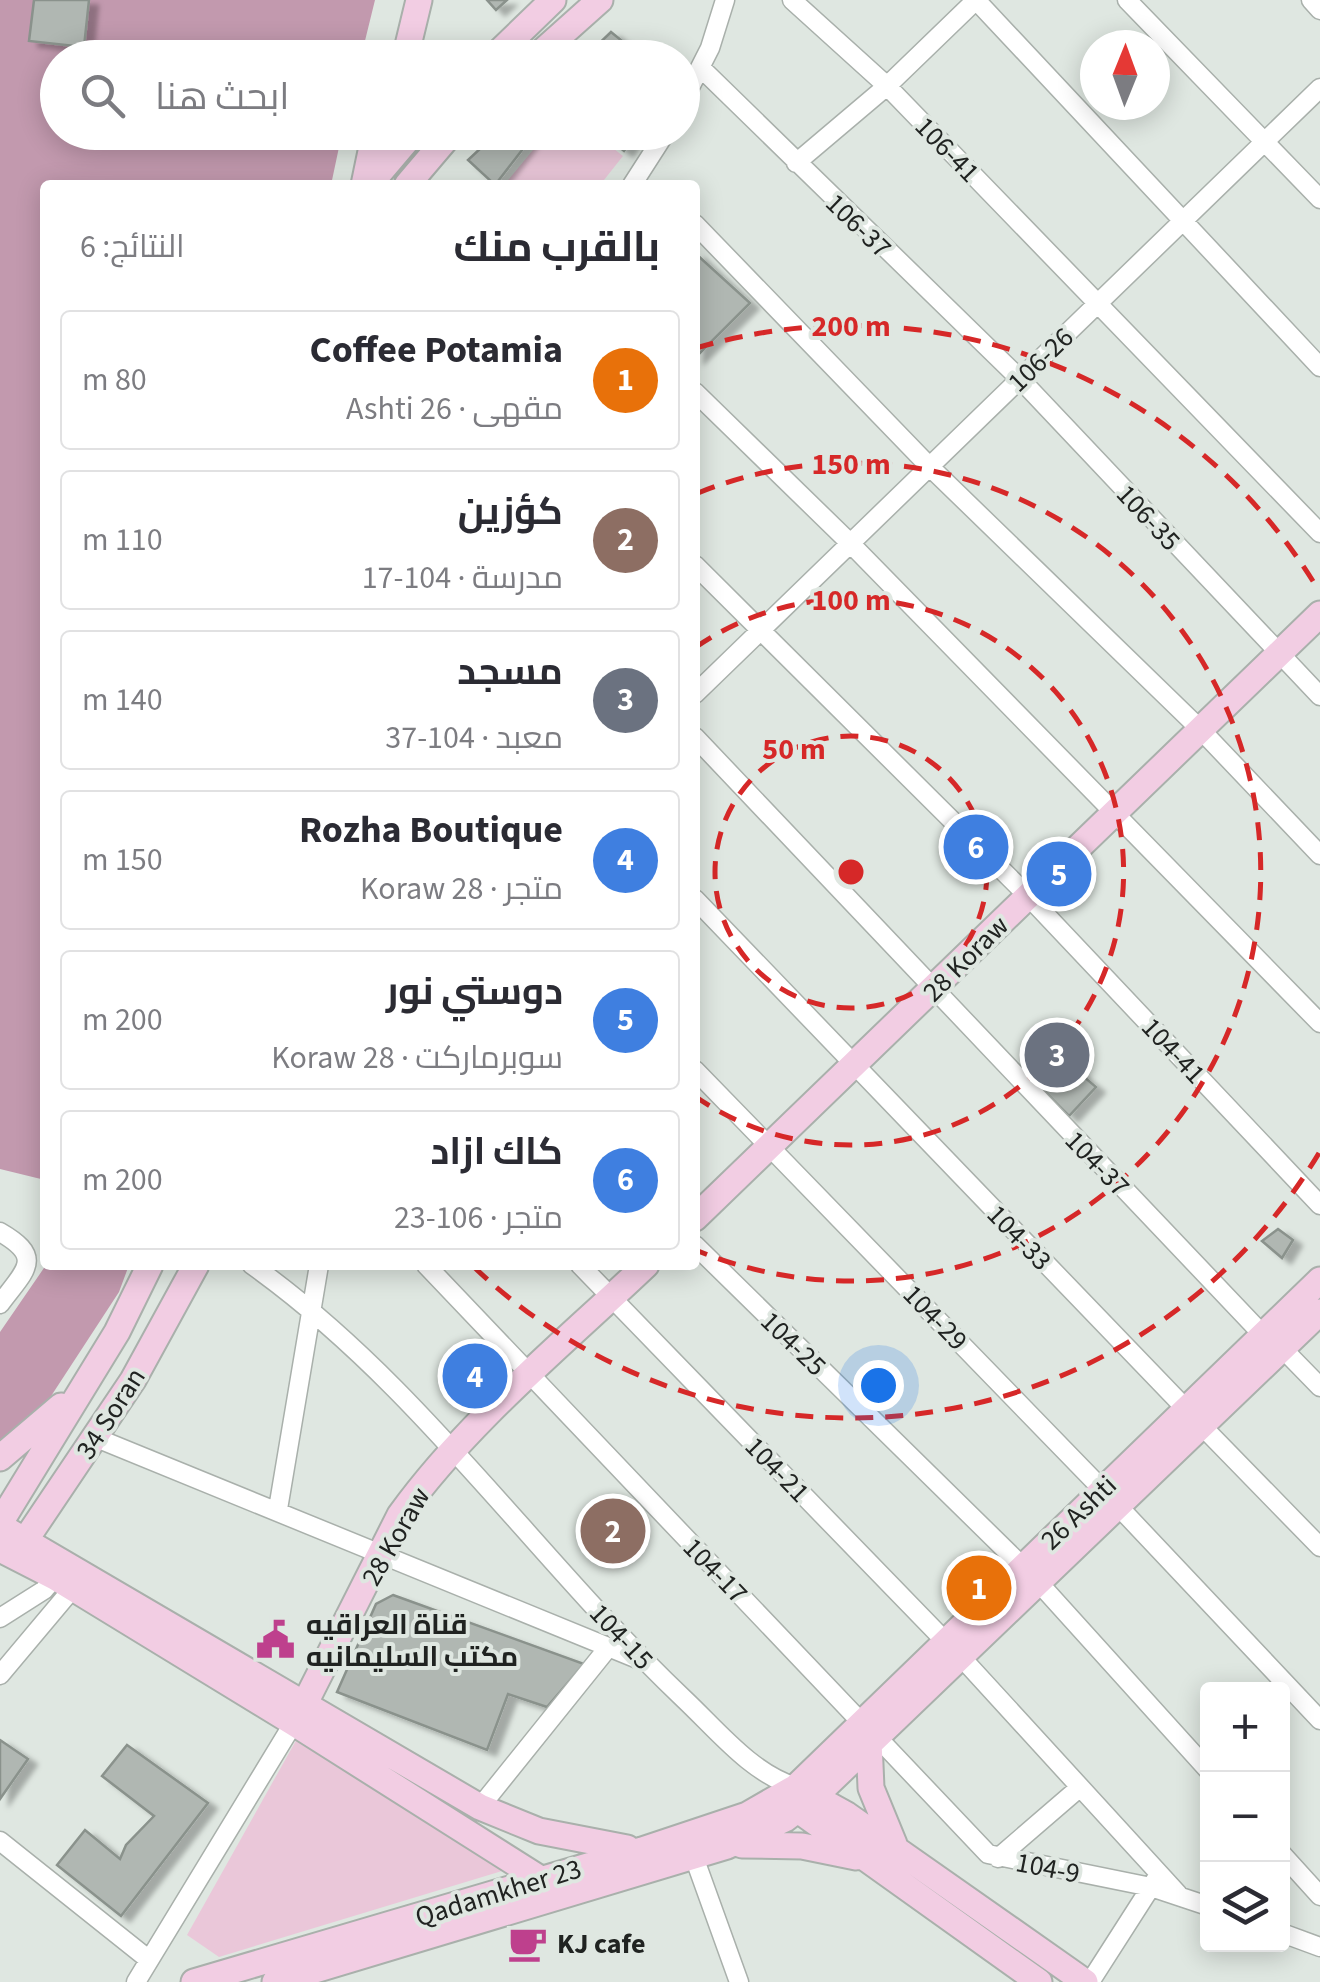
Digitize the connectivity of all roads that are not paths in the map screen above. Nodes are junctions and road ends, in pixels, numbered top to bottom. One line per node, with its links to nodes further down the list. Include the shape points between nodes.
1 (402, 0): 11 (main road)
2 (419, 0): 12 (main road)
3 (553, 0): 13 (main road)
4 (725, 0): 15 (street)
5 (792, 0): 17 (street, 106-41)
6 (976, 0): 17 (street); 30 (street)
7 (1127, 0): 19 (street)
8 (1310, 0): 10 (street)
9 (592, 2): 14 (main road)
10 (1320, 10)
11 (394, 40)
12 (410, 40)
13 (511, 40)
14 (553, 40)
15 (702, 68): 16 (street); 24 (street, 106-37)
16 (700, 72)
17 (887, 86): 24 (street); 32 (street, 106-41)
18 (1320, 88): 19 (street, 106-26)
19 (1264, 142): 29 (street); 30 (street, 106-26)
20 (372, 150): 26 (main road)
21 (398, 150): 27 (main road)
22 (437, 150): 28 (main road)
23 (655, 150): 25 (street)
24 (796, 163): 34 (street, 106-37)
25 (638, 178)
26 (367, 180)
27 (371, 180)
28 (411, 180)
29 (1320, 199)
30 (1181, 223): 32 (street, 106-26); 33 (street)
31 (700, 229): 36 (street)
32 (1098, 303): 34 (street, 106-26); 37 (street, 106-41)
33 (1320, 367)
34 (1020, 379): 36 (street, 106-26); 42 (street, 106-35)
35 (700, 397): 38 (street)
36 (929, 466): 38 (street, 106-26); 45 (street)
37 (1320, 533)
38 (850, 543): 41 (street, 106-26); 47 (street)
39 (700, 569): 41 (street, 104-41)
40 (1320, 614): 42 (main road, 28 Koraw)
41 (760, 630): 43 (street, 106-26); 49 (street, 104-41)
42 (1278, 654): 44 (street, 106-35); 45 (main road, 28 Koraw)
43 (700, 689)
44 (1320, 696)
45 (1200, 730): 47 (main road, 28 Koraw); 48 (street)
46 (700, 742): 51 (street, 104-37)
47 (1115, 811): 49 (main road, 28 Koraw); 52 (street)
48 (1320, 855)
49 (1028, 895): 51 (main road, 28 Koraw); 56 (street, 104-41)
50 (700, 903): 53 (street, 104-33)
51 (934, 990): 53 (main road, 28 Koraw); 72 (street, 104-37)
52 (1320, 1023)
53 (853, 1066): 55 (main road, 28 Koraw); 76 (street, 104-33)
54 (700, 1075): 55 (street, 104-29)
55 (769, 1146): 57 (main road, 28 Koraw); 80 (street, 104-29)
56 (1320, 1205)
57 (700, 1213)
58 (0, 1232): 69 (street, via 29,1255)
59 (700, 1251): 86 (street, 104-25)
60 (148, 1270): 74 (main road, 34 Soran)
61 (193, 1270): 77 (main road, 34 Soran)
62 (259, 1270): 70 (street, 104-15)
63 (319, 1270): 70 (street)
64 (431, 1270): 73 (street, 104-17)
65 (585, 1270): 68 (street, 104-21)
66 (641, 1270): 68 (main road, 28 Koraw)
67 (1320, 1280): 72 (main road, 26 Ashti)
68 (612, 1298): 73 (main road, 28 Koraw); 90 (street, 104-21)
69 (0, 1304)
70 (314, 1309): 78 (street, 104-15); 81 (street)
71 (1320, 1312): 72 (main road, 26 Ashti)
72 (1273, 1342): 75 (street, 104-37); 76 (main road, 26 Ashti)
73 (530, 1376): 78 (main road, 28 Koraw); 95 (street, 104-17)
74 (82, 1385): 79 (main road); 82 (main road, 34 Soran)
75 (1320, 1386)
76 (1194, 1417): 80 (main road, 26 Ashti); 84 (street, 104-33)
77 (94, 1437): 81 (street); 83 (main road, 34 Soran)
78 (451, 1451): 85 (main road, 28 Koraw, via 400,1515); 91 (street, 104-15)
79 (0, 1458)
80 (1110, 1497): 86 (main road, 26 Ashti); 94 (street, 104-29)
81 (278, 1509): 85 (street)
82 (0, 1524): 83 (main road)
83 (14, 1547): 87 (main road); 93 (main road)
84 (1320, 1548)
85 (380, 1556): 89 (street); 93 (main road, 28 Koraw)
86 (1031, 1574): 90 (main road, 26 Ashti); 96 (street, 104-25)
87 (64, 1582): 88 (street); 92 (street); 93 (main road)
88 (0, 1618)
89 (607, 1648): 91 (street); 99 (street)
90 (953, 1649): 95 (main road, 26 Ashti); 97 (street, 104-21)
91 (644, 1661): 98 (street, 104-15)
92 (0, 1675)
93 (299, 1714): 99 (main road); 108 (main road); 115 (street)
94 (1320, 1720)
95 (869, 1732): 98 (main road, 26 Ashti); 103 (main road, via 871,1788); 105 (street, 104-9)
96 (1200, 1761)
97 (1078, 1789): 105 (street); 109 (street, 104-21)
98 (797, 1797): 101 (main road, Qadamkher 23); 102 (main road, Qadamkher 23); 103 (main road); 107 (main road)
99 (480, 1806): 102 (main road, via 539,1831)
100 (0, 1840): 115 (street)
101 (727, 1846): 104 (main road, Qadamkher 23); 107 (main road, via 802,1846)
102 (642, 1850): 108 (main road, Qadamkher 23)
103 (900, 1852): 121 (main road)
104 (694, 1856): 110 (main road, Qadamkher 23); 119 (street)
105 (998, 1858): 109 (street, 104-9)
106 (1289, 1862): 111 (street)
107 (874, 1863): 120 (main road)
108 (541, 1880): 110 (main road); 118 (main road, Qadamkher 23)
109 (1155, 1880): 112 (street, 104-21); 121 (street)
110 (569, 1893): 116 (main road, Qadamkher 23)
111 (1320, 1896)
112 (1200, 1903)
113 (1290, 1936): 114 (street)
114 (1320, 1946)
115 (148, 1959): 117 (street)
116 (290, 1980)
117 (136, 1982)
118 (194, 1982)
119 (739, 1982)
120 (1039, 1982)
121 (1088, 1982)

